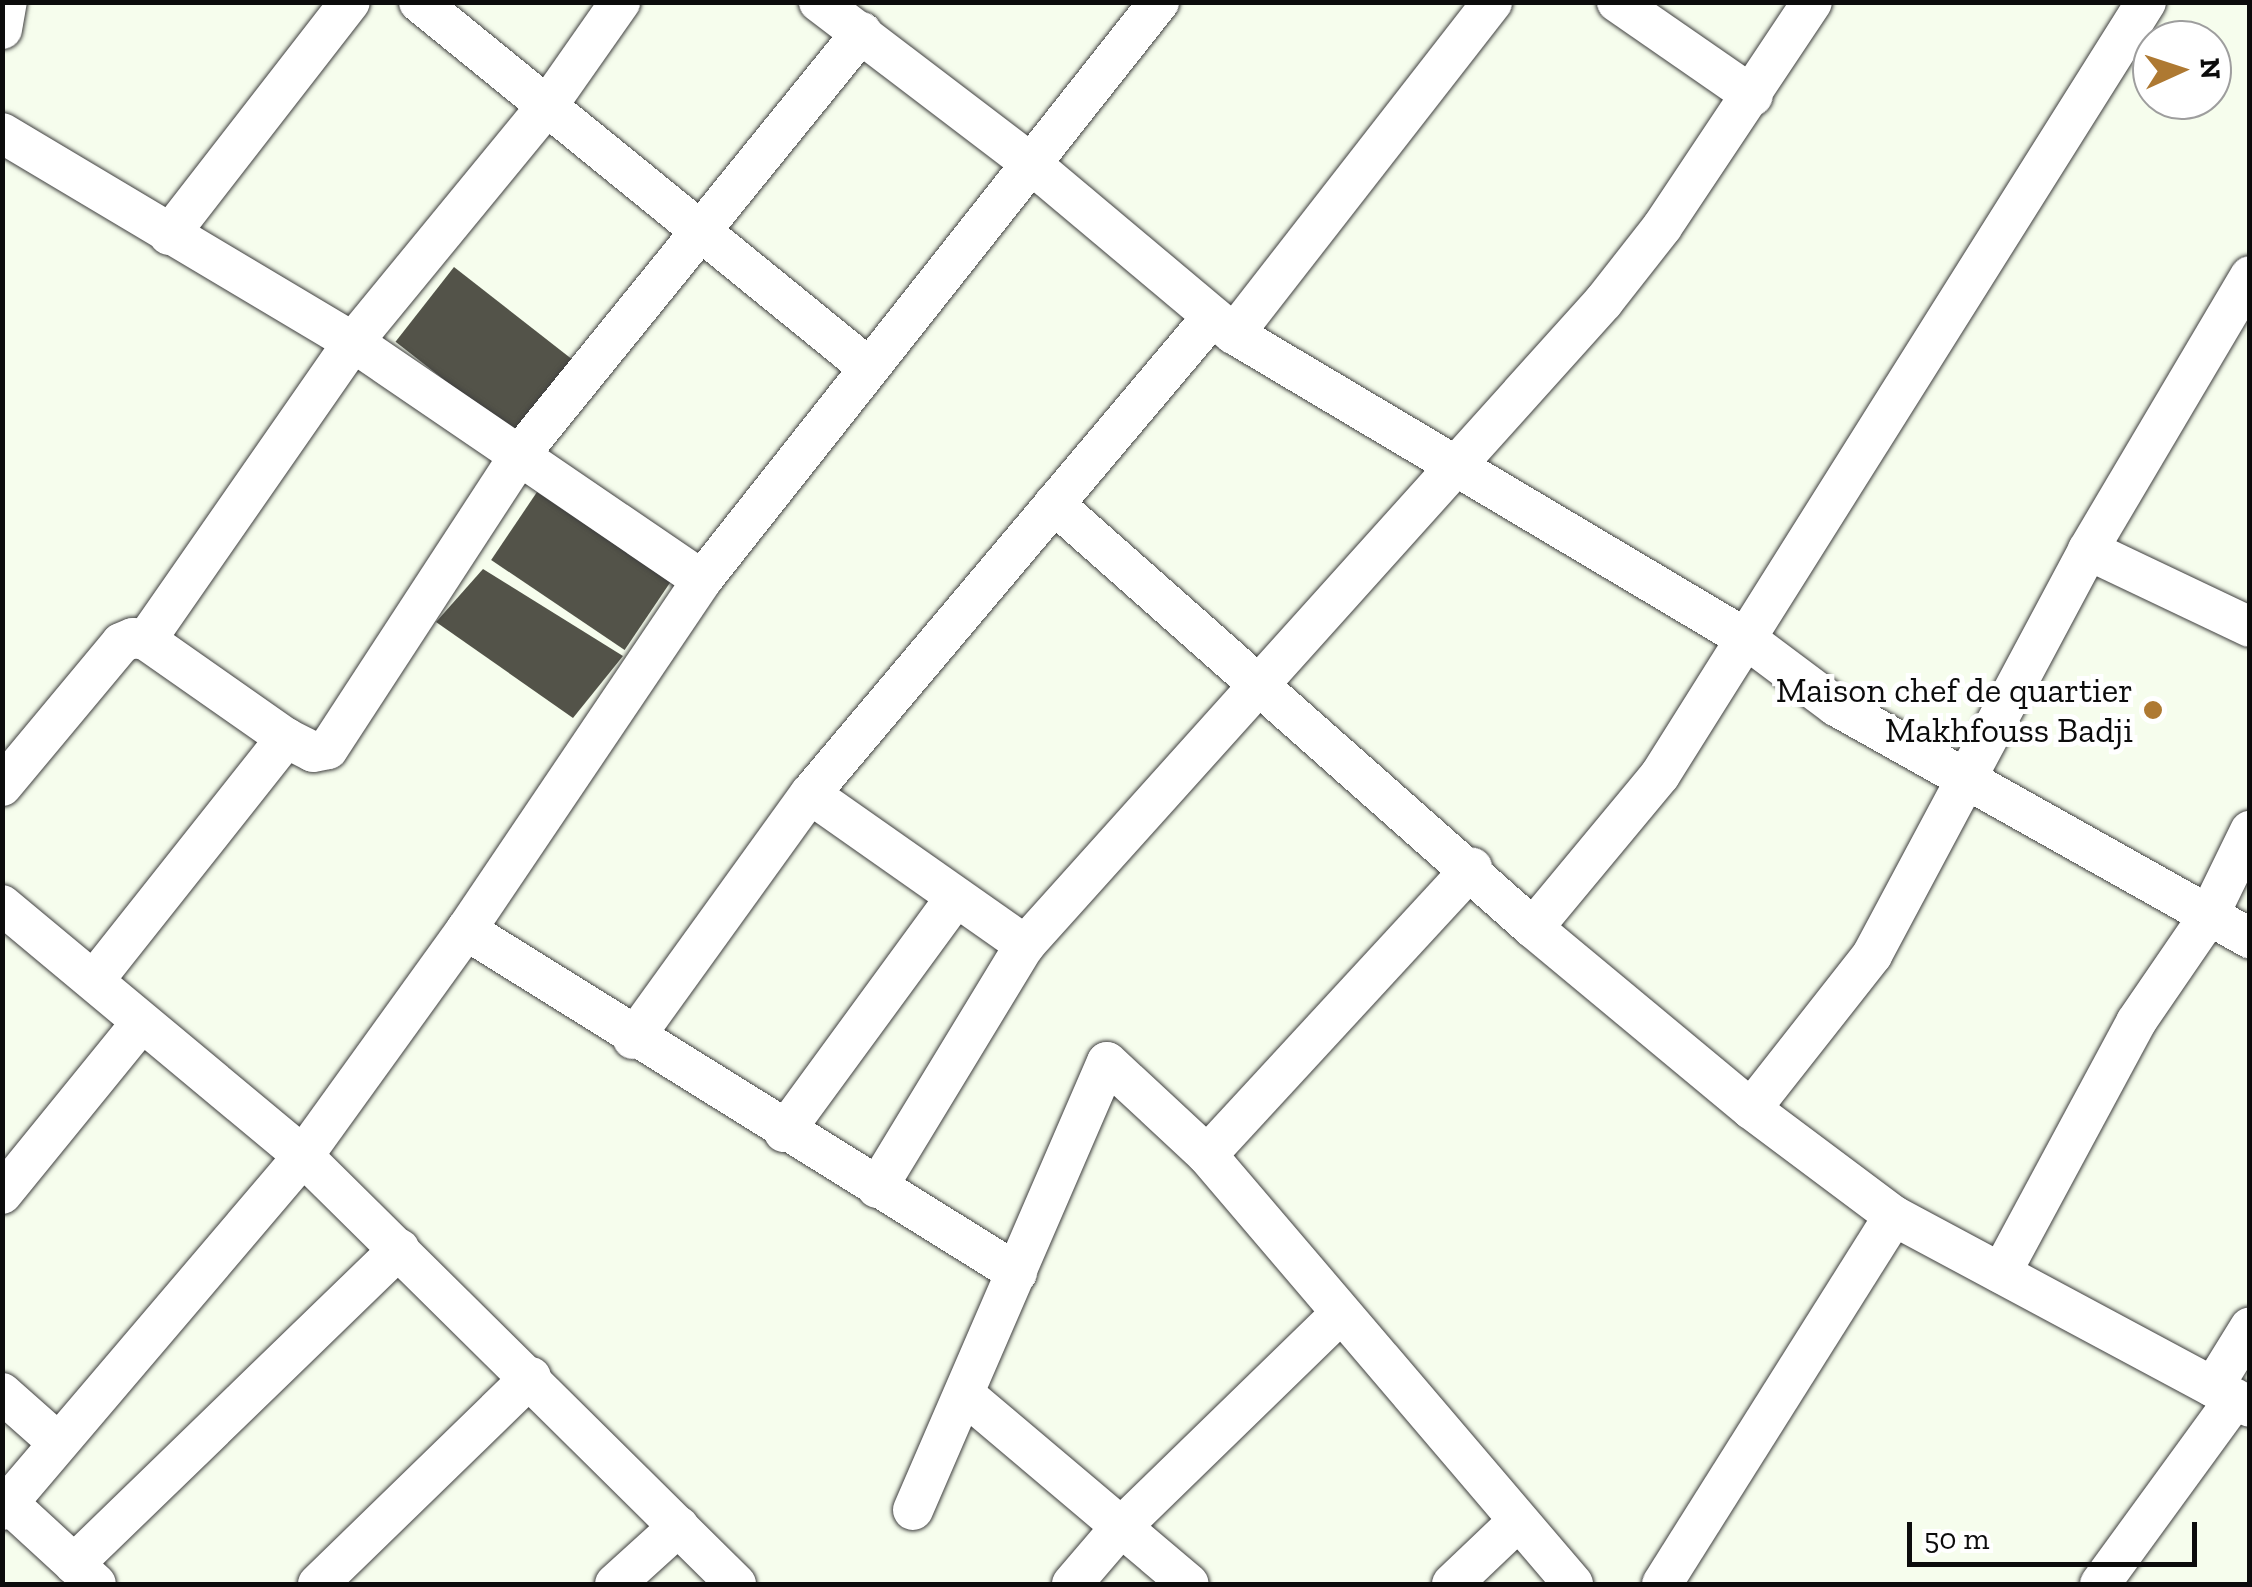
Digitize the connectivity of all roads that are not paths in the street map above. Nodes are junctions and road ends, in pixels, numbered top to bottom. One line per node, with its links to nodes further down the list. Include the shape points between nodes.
1 (7, 2): 11 (street)
2 (350, 2): 18 (street)
3 (418, 2): 14 (street)
4 (620, 2): 14 (street)
5 (819, 2): 12 (street)
6 (1160, 2): 16 (street)
7 (1492, 2): 20 (street)
8 (1618, 2): 13 (street)
9 (1812, 2): 13 (street, via 1786,34)
10 (2146, 2): 29 (street)
11 (2, 29)
12 (862, 32): 16 (street); 17 (street)
13 (1753, 96): 24 (street, via 1604,300 1528,392)
14 (548, 105): 17 (street); 21 (street)
15 (2, 133): 18 (street)
16 (1030, 163): 20 (street); 22 (street)
17 (706, 230): 22 (street); 23 (street)
18 (169, 235): 21 (street)
19 (2250, 276): 26 (street)
20 (1223, 326): 24 (street); 25 (street)
21 (354, 342): 23 (street); 30 (street)
22 (869, 368): 27 (street)
23 (520, 454): 27 (street); 32 (street, via 328,748 313,752)
24 (1455, 464): 29 (street); 31 (street)
25 (1054, 504): 31 (street); 35 (street)
26 (2088, 550): 28 (street); 33 (street)
27 (702, 580): 42 (street)
28 (2250, 627)
29 (1745, 638): 33 (street, via 1836,706); 41 (street, via 1660,775)
30 (146, 640): 32 (street); 34 (street, via 122,643)
31 (1257, 686): 37 (street); 44 (street)
32 (286, 738): 45 (street)
33 (1968, 779): 40 (street); 48 (street, via 1872,955)
34 (2, 786)
35 (810, 794): 38 (street); 47 (street)
36 (2250, 831): 40 (street)
37 (1472, 868): 41 (street); 50 (street)
38 (956, 897): 44 (street); 49 (street)
39 (2, 905): 45 (street)
40 (2208, 917): 43 (street); 57 (street, via 2136,1022)
41 (1533, 928): 48 (street)
42 (466, 930): 47 (street); 51 (street)
43 (2250, 938)
44 (1025, 945): 52 (street)
45 (95, 979): 46 (street)
46 (141, 1023): 51 (street); 53 (street)
47 (632, 1038): 49 (street)
48 (1751, 1109): 54 (street)
49 (784, 1132): 52 (street)
50 (1208, 1155): 56 (street, via 1107,1062); 58 (street)
51 (303, 1156): 55 (street); 64 (street)
52 (877, 1188): 56 (street)
53 (2, 1194)
54 (1894, 1216): 57 (street); 78 (street)
55 (399, 1250): 60 (street); 70 (street)
56 (1017, 1273): 62 (street)
57 (2001, 1273): 63 (street)
58 (1340, 1314): 67 (street); 69 (street)
59 (2250, 1327): 63 (street)
60 (531, 1378): 68 (street); 71 (street)
61 (2, 1393): 64 (street)
62 (964, 1394): 66 (street); 69 (street)
63 (2233, 1398): 79 (street)
64 (56, 1441): 65 (street)
65 (6, 1507): 70 (street)
66 (913, 1510)
67 (1516, 1522): 76 (street); 77 (street)
68 (679, 1526): 72 (street); 73 (street)
69 (1120, 1528): 74 (street); 75 (street)
70 (85, 1574)
71 (318, 1584)
72 (614, 1584)
73 (736, 1584)
74 (1072, 1584)
75 (1188, 1584)
76 (1452, 1584)
77 (1572, 1584)
78 (1662, 1584)
79 (2100, 1584)

